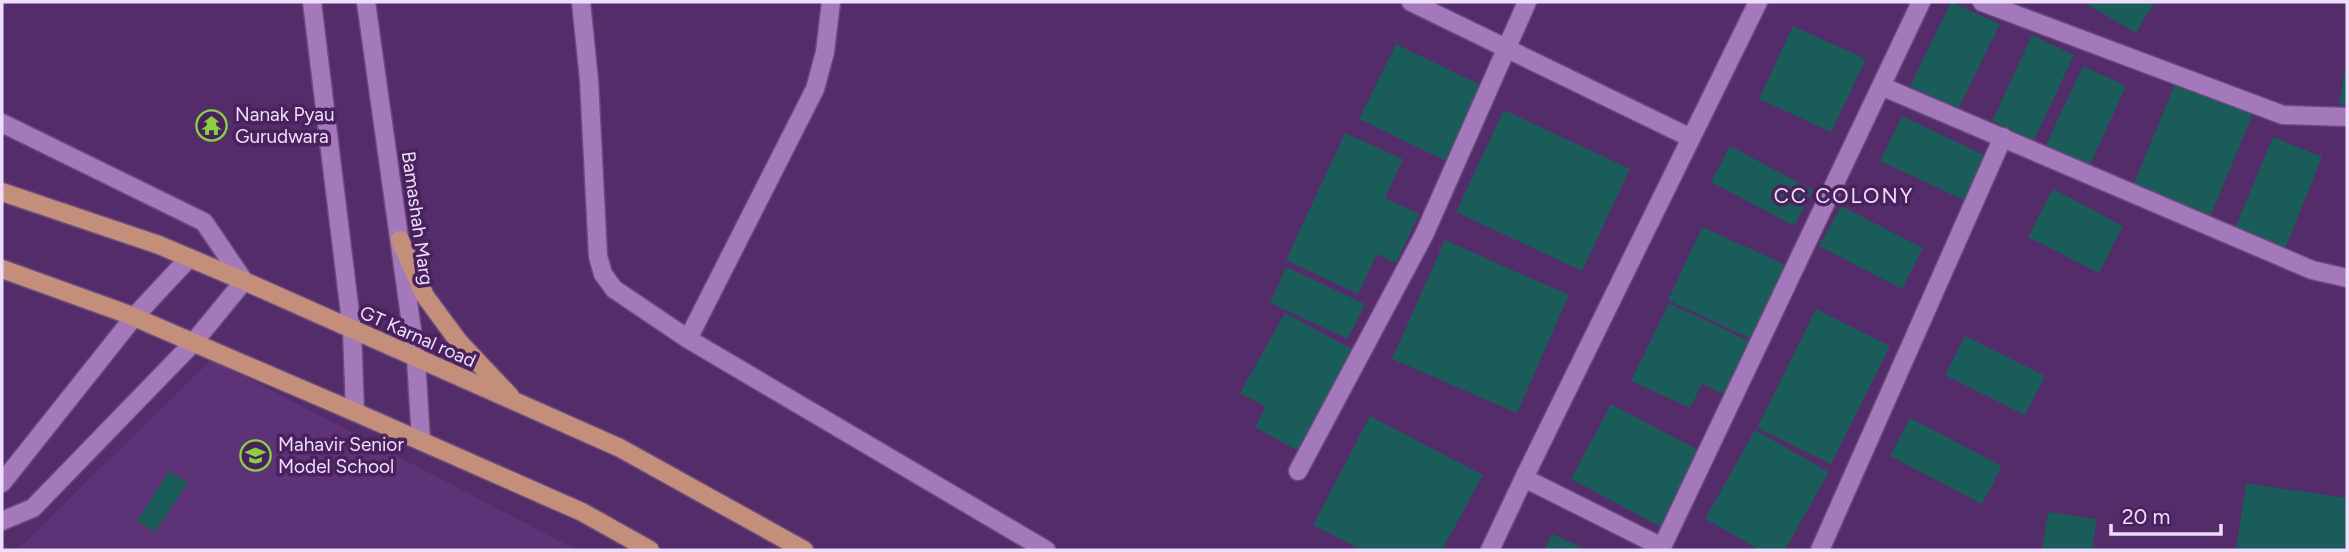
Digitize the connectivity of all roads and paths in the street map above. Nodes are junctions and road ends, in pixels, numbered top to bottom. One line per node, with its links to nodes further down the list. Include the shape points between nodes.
1 (312, 2): 23 (street)
2 (366, 2): 17 (street, Bamashah Marg)
3 (581, 2): 24 (street, via 598,256 603,274 614,289)
4 (831, 2): 24 (street, via 815,89)
5 (1411, 2): 10 (street)
6 (1527, 2): 10 (street)
7 (1758, 2): 15 (street)
8 (1921, 2): 11 (street)
9 (1982, 2): 12 (street, via 2283,115)
10 (1506, 48): 15 (street); 30 (street, via 1424,235)
11 (1881, 86): 14 (street); 34 (street)
12 (2347, 117)
13 (2, 123): 21 (street, via 204,222)
14 (2003, 137): 20 (street, via 2312,270); 39 (street)
15 (1691, 138): 31 (street)
16 (2, 192): 18 (main road, GT Karnal road)
17 (400, 240): 26 (street, Bamashah Marg); 27 (main road, via 425,296 459,342)
18 (188, 258): 21 (main road, GT Karnal road); 22 (street)
19 (2, 269): 22 (main road)
20 (2347, 278)
21 (244, 281): 23 (main road, GT Karnal road); 25 (street)
22 (134, 317): 25 (main road); 32 (street)
23 (352, 330): 26 (main road, GT Karnal road); 28 (street)
24 (688, 339): 37 (street)
25 (193, 343): 28 (main road); 33 (street, via 33,508)
26 (416, 359): 27 (main road, GT Karnal road); 29 (street, Bamashah Marg)
27 (515, 402): 36 (main road, GT Karnal road, via 621,448)
28 (355, 412): 29 (main road)
29 (421, 441): 35 (main road, via 582,512)
30 (1298, 471)
31 (1524, 478): 34 (street); 38 (street)
32 (2, 483)
33 (2, 521)
34 (1665, 549)
35 (650, 550)
36 (804, 550)
37 (1046, 550)
38 (1490, 550)
39 (1821, 550)

